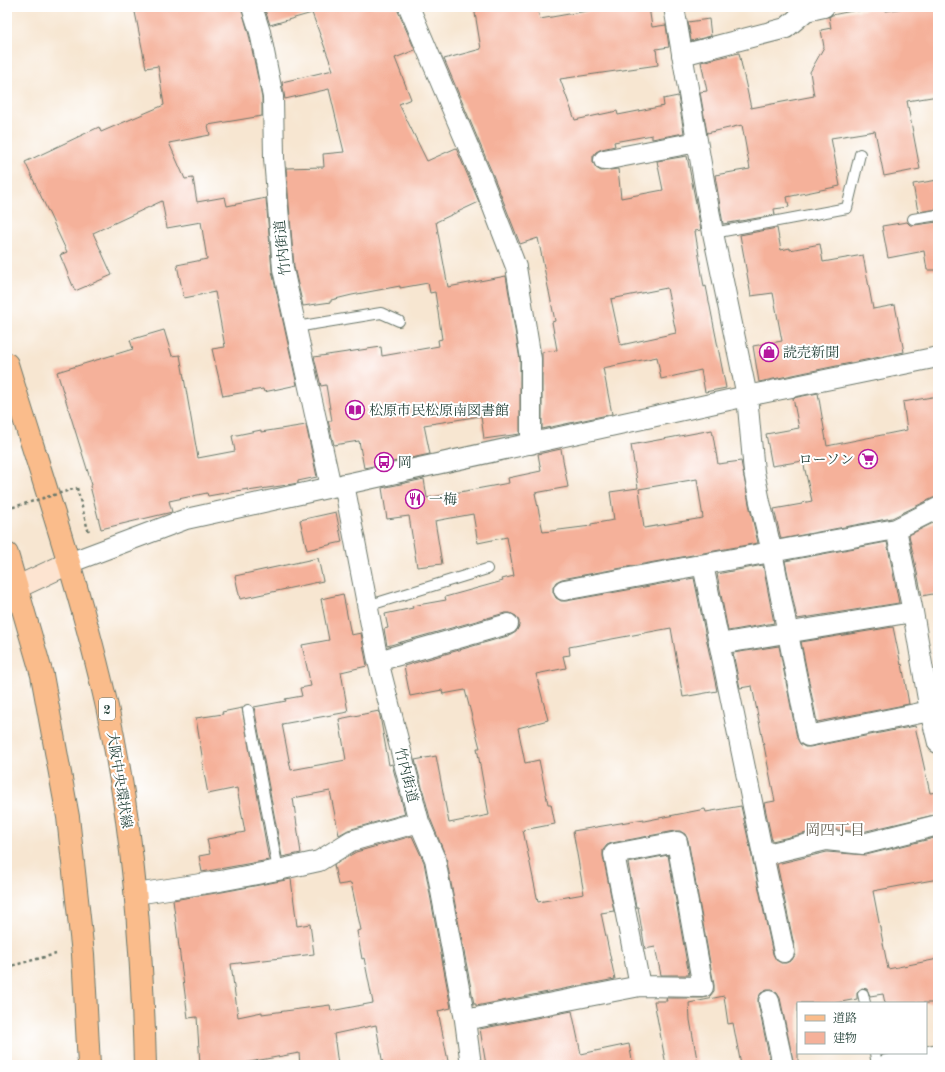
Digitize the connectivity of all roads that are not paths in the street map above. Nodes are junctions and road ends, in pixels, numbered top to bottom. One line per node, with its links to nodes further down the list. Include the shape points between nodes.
1 (252, 7): 13 (street, 竹内街道, via 260,32 273,97 274,158 283,269)
2 (409, 7): 17 (street, via 482,179 516,267 531,359)
3 (674, 7): 5 (street)
4 (824, 7): 5 (street, via 806,11 786,28)
5 (682, 55): 6 (street)
6 (697, 142): 8 (street); 11 (street)
7 (860, 154): 11 (lane, via 847,208)
8 (604, 160)
9 (938, 214): 10 (lane)
10 (913, 219)
11 (713, 233): 16 (street)
12 (399, 321): 13 (lane, via 381,313)
13 (296, 327): 18 (street, 竹内街道)
14 (938, 357): 16 (street)
15 (7, 364): 23 (main road, 大阪中央環状線 / 2)
16 (746, 396): 17 (street); 21 (street, via 754,472)
17 (530, 444): 18 (street)
18 (338, 486): 23 (street, via 186,519); 28 (street, 竹内街道)
19 (938, 508): 20 (street)
20 (896, 529): 21 (street); 29 (street)
21 (772, 552): 24 (street); 31 (street)
22 (7, 554): 26 (main road)
23 (69, 563): 26 (street); 41 (main road, 大阪中央環状線 / 2, via 107,707 121,780)
24 (703, 565): 27 (street); 32 (street)
25 (487, 569): 28 (lane)
26 (12, 589): 48 (main road, via 42,674 68,817 83,954)
27 (564, 590)
28 (367, 606): 33 (street, 竹内街道)
29 (913, 612): 31 (street); 35 (street)
30 (508, 624): 33 (street)
31 (787, 633): 32 (street); 35 (street, via 808,736)
32 (719, 644): 39 (street)
33 (378, 661): 37 (street, 竹内街道)
34 (248, 710): 40 (lane)
35 (930, 711): 36 (street)
36 (938, 743)
37 (419, 822): 40 (street, via 352,841 319,861); 45 (street, 竹内街道, via 435,860)
38 (938, 825): 39 (street, via 863,844 826,840)
39 (763, 855): 42 (street)
40 (278, 870): 41 (street)
41 (136, 894): 49 (main road, 大阪中央環状線 / 2)
42 (784, 952)
43 (640, 986): 43 (street, via 703,987 677,842 614,854); 45 (street)
44 (769, 1001): 51 (street)
45 (465, 1020): 50 (street, 竹内街道)
46 (875, 1054): 52 (lane)
47 (938, 1054): 53 (street)
48 (89, 1065)
49 (145, 1065)
50 (471, 1065)
51 (783, 1065)
52 (878, 1065)
53 (886, 1065)

